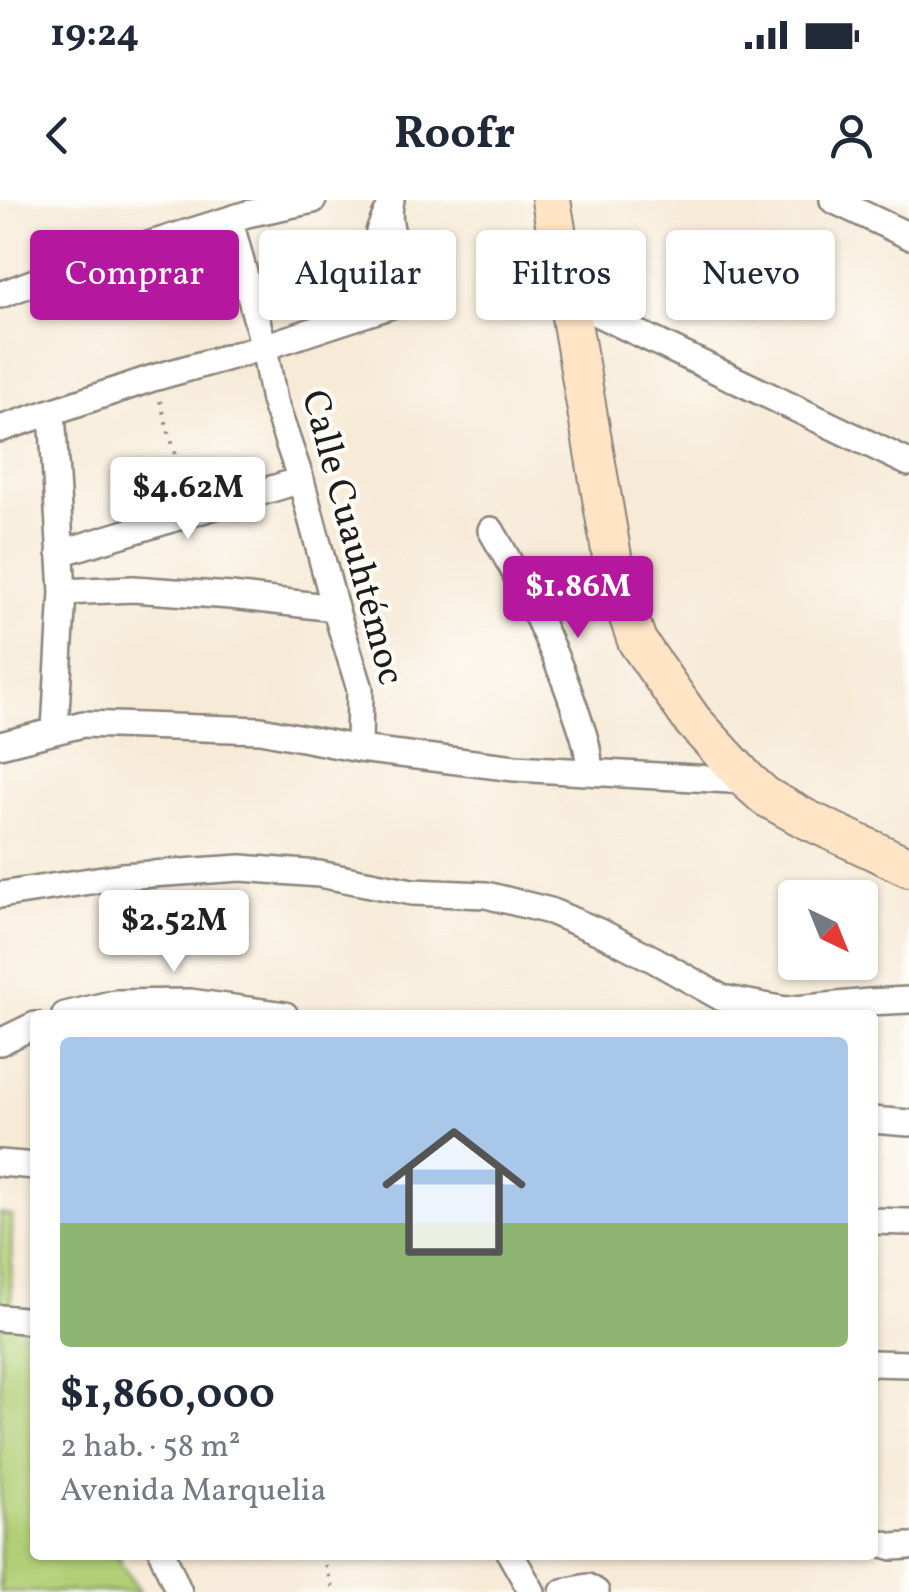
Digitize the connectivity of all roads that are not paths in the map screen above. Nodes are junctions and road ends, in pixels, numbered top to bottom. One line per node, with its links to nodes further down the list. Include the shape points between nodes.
1 (313, 200): 5 (street)
2 (551, 200): 8 (main road)
3 (841, 202): 9 (street)
4 (390, 205): 6 (street); 7 (street)
5 (241, 212): 10 (street); 14 (street, Calle Cuauhtémoc)
6 (380, 230)
7 (394, 230)
8 (556, 230)
9 (909, 236)
10 (0, 295)
11 (344, 320): 14 (street)
12 (570, 320): 27 (main road, via 616,580 637,641 692,720)
13 (608, 320): 17 (street)
14 (264, 348): 15 (street); 18 (street, Calle Cuauhtémoc)
15 (52, 412): 16 (street); 20 (street)
16 (0, 429)
17 (909, 463)
18 (301, 480): 20 (street); 22 (street, Calle Cuauhtémoc)
19 (491, 530): 26 (street, via 563,674 590,754)
20 (60, 553): 21 (street)
21 (63, 592): 22 (street, via 133,589); 23 (street)
22 (335, 608): 25 (street, Calle Cuauhtémoc, via 360,689)
23 (55, 729): 24 (street); 25 (street, via 84,724 261,730)
24 (0, 745)
25 (359, 749): 26 (street)
26 (589, 772): 27 (street)
27 (748, 781): 28 (main road, via 804,818)
28 (909, 867)
29 (0, 895): 30 (street, via 221,869 320,874 412,892 486,895 550,911 722,998 786,1010)
30 (909, 1000)
31 (85, 1010): 32 (street, via 190,1002)
32 (248, 1010)
33 (30, 1027): 34 (street)
34 (0, 1042)
35 (878, 1120): 36 (street)
36 (909, 1123)
37 (0, 1163): 38 (street)
38 (30, 1166)
39 (878, 1221): 40 (street)
40 (909, 1222)
41 (0, 1318): 42 (street)
42 (30, 1321)
43 (878, 1362): 44 (street)
44 (909, 1364)
45 (878, 1543): 46 (street)
46 (909, 1546)
47 (165, 1560): 49 (street)
48 (513, 1560): 50 (street)
49 (179, 1592)
50 (532, 1592)
51 (563, 1592): 52 (street)
52 (596, 1592)

